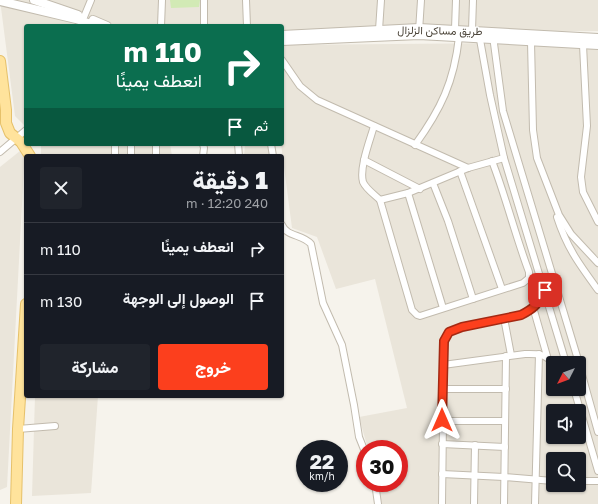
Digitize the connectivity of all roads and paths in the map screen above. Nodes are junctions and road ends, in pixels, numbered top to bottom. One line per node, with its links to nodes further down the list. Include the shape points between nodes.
1 (91, 0): 11 (street)
2 (162, 0): 14 (street)
3 (204, 0): 15 (street)
4 (246, 0): 16 (street)
5 (381, 0): 18 (street)
6 (421, 0): 19 (street)
7 (456, 0): 17 (street)
8 (473, 0): 20 (street)
9 (0, 1): 10 (street)
10 (36, 3): 11 (street)
11 (78, 19): 12 (street); 13 (street)
12 (92, 24)
13 (99, 24)
14 (161, 24)
15 (204, 24)
16 (247, 24)
17 (455, 29): 19 (street, طريق مساكن الزلزال); 20 (street, طريق مساكن الزلزال)
18 (379, 30): 19 (street, طريق مساكن الزلزال); 21 (street, طريق مساكن الزلزال)
19 (419, 32): 23 (street, طريق مساكن الزلزال); 25 (street, طريق مساكن الزلزال)
20 (477, 33): 22 (street, طريق مساكن الزلزال); 23 (street, طريق مساكن الزلزال); 32 (street)
21 (284, 35)
22 (493, 36): 24 (street, طريق مساكن الزلزال); 26 (street, طريق مساكن الزلزال); 31 (street)
23 (458, 37): 36 (street, via 455,66 444,98)
24 (598, 38)
25 (284, 41)
26 (531, 42): 27 (street, طريق مساكن الزلزال); 48 (street, via 532,130 538,158)
27 (583, 45): 28 (street, طريق مساكن الزلزال); 49 (street, via 587,126 581,177 583,192)
28 (598, 45)
29 (0, 61): 35 (main road, via 7,127)
30 (284, 63): 33 (street, via 300,86 312,97)
31 (496, 65): 32 (street); 64 (street, via 504,111)
32 (484, 66): 39 (street)
33 (374, 126): 36 (street); 40 (street)
34 (24, 132): 35 (street)
35 (17, 138): 37 (main road); 38 (street)
36 (416, 145): 42 (street)
37 (24, 146)
38 (0, 152)
39 (504, 158): 41 (street); 53 (street)
40 (364, 160): 45 (street); 47 (street, via 363,181)
41 (492, 161): 42 (street); 52 (street, via 529,273 528,280 523,283)
42 (468, 168): 43 (street)
43 (460, 171): 44 (street); 52 (street)
44 (433, 182): 45 (street); 55 (street)
45 (420, 189): 46 (street)
46 (408, 193): 47 (street); 56 (street)
47 (380, 200): 56 (street, via 412,310 420,316)
48 (557, 209): 51 (street, via 571,234); 54 (street, via 566,241 577,262)
49 (598, 222)
50 (284, 228): 75 (street, via 311,244 323,303 342,344)
51 (598, 263)
52 (502, 289): 55 (street)
53 (545, 290): 57 (street, via 541,300); 63 (street)
54 (598, 290)
55 (473, 299): 56 (street)
56 (443, 308)
57 (533, 308): 58 (street, via 521,315); 62 (street)
58 (504, 318): 61 (street); 65 (street, via 449,332 444,341)
59 (24, 335): 73 (main road)
60 (539, 354): 61 (street); 62 (street); 83 (street)
61 (509, 355): 65 (street); 68 (street)
62 (547, 356)
63 (564, 356)
64 (577, 356)
65 (443, 365): 67 (street)
66 (586, 388): 74 (street)
67 (443, 389): 68 (street); 70 (street)
68 (506, 389): 71 (street)
69 (576, 396): 79 (street)
70 (442, 420): 71 (street); 76 (street)
71 (506, 421): 78 (street)
72 (55, 426): 73 (street)
73 (18, 429): 88 (main road)
74 (598, 432)
75 (360, 440)
76 (442, 444): 77 (street); 80 (street)
77 (475, 445): 78 (street); 81 (street)
78 (505, 447): 82 (street)
79 (598, 471)
80 (442, 474): 81 (street); 90 (street)
81 (474, 475): 82 (street); 91 (street)
82 (504, 476): 83 (street); 92 (street)
83 (535, 480): 84 (street); 93 (street)
84 (546, 481)
85 (586, 481): 86 (street)
86 (598, 481)
87 (376, 492): 89 (street)
88 (16, 504)
89 (378, 504)
90 (442, 504)
91 (474, 504)
92 (504, 504)
93 (535, 504)

